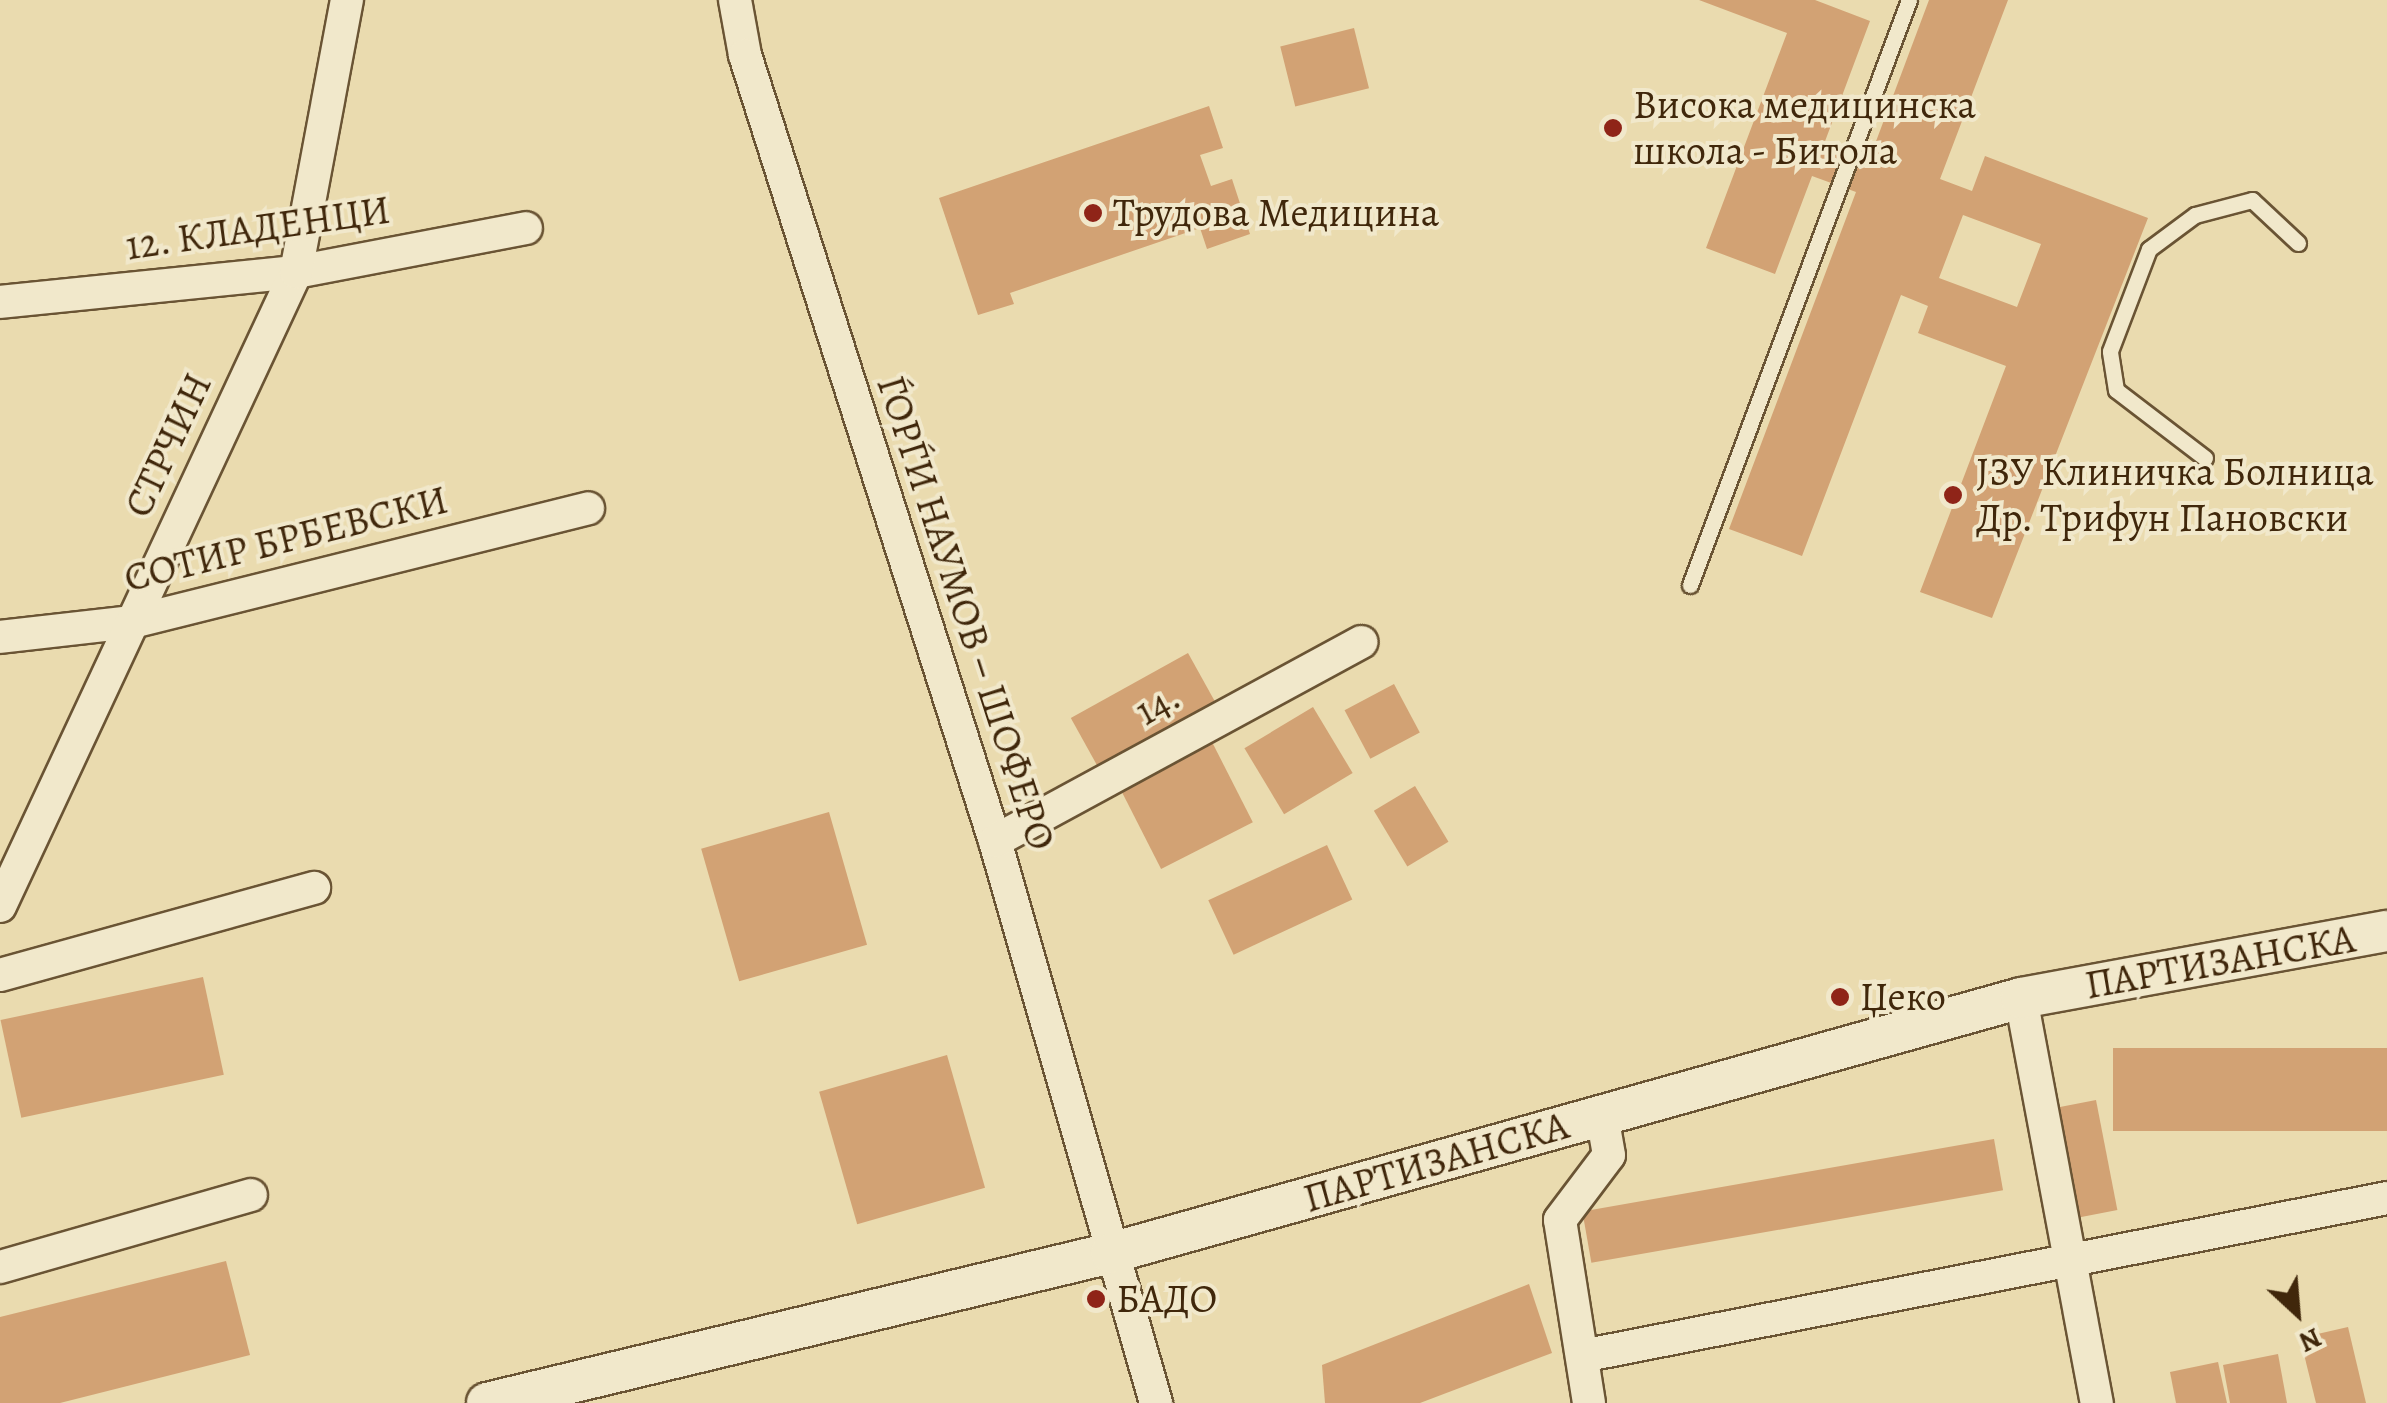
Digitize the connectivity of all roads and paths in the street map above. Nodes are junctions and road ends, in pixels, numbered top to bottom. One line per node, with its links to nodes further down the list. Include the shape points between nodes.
1 (347, 0): 6 (street, СТРЧИН)
2 (735, 0): 14 (street, ЃОРЃИ НАУМОВ – ШОФЕРО, via 745,55)
3 (1909, 0): 10 (lane)
4 (526, 228): 6 (street, 12. КЛАДЕНЦИ)
5 (2298, 244): 8 (lane, via 2252,200 2196,214 2150,250 2110,351 2116,390)
6 (296, 272): 7 (street, 12. КЛАДЕНЦИ); 11 (street, СТРЧИН)
7 (0, 302)
8 (2205, 458)
9 (588, 508): 11 (street, СОТИР БРБЕВСКИ)
10 (1690, 585)
11 (132, 622): 12 (street, СОТИР БРБЕВСКИ); 16 (street, СТРЧИН)
12 (0, 636)
13 (1360, 642): 14 (street, 14.)
14 (995, 841): 23 (street, ЃОРЃИ НАУМОВ – ШОФЕРО)
15 (314, 888): 18 (street)
16 (0, 906)
17 (2387, 931): 19 (street, ПАРТИЗАНСКА)
18 (0, 975)
19 (2022, 998): 20 (street, ПАРТИЗАНСКА); 24 (street)
20 (1602, 1116): 23 (street, ПАРТИЗАНСКА); 26 (street, via 1609,1155 1560,1220)
21 (251, 1195): 25 (street)
22 (2387, 1198): 24 (street)
23 (1111, 1253): 27 (street, ПАРТИЗАНСКА); 28 (street)
24 (2068, 1260): 26 (street); 30 (street)
25 (0, 1267)
26 (1582, 1356): 29 (street)
27 (486, 1403)
28 (1156, 1403)
29 (1590, 1403)
30 (2097, 1403)

